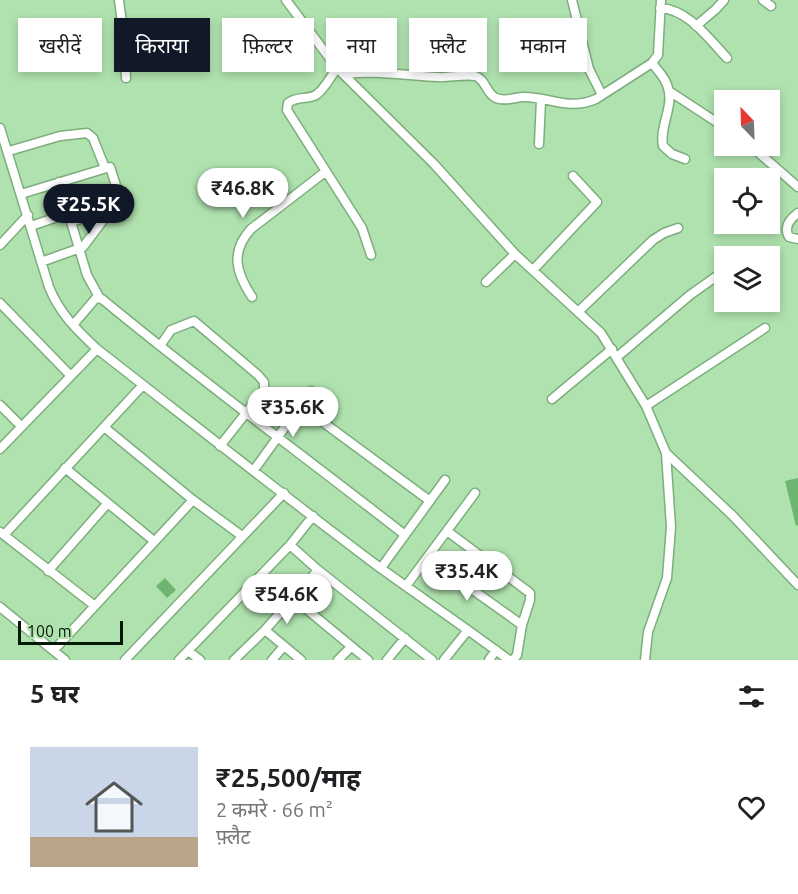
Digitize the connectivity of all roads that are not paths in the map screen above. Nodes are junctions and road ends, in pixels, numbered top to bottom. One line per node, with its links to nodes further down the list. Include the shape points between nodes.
1 (119, 0): 15 (street)
2 (286, 0): 9 (street)
3 (572, 0): 17 (street, via 589,69)
4 (724, 0): 8 (street)
5 (762, 0): 7 (street)
6 (660, 4): 8 (street); 11 (street, via 659,48)
7 (771, 6)
8 (696, 26): 10 (street)
9 (326, 53)
10 (727, 58)
11 (652, 63): 16 (street); 17 (street)
12 (334, 72): 26 (street, via 319,93 296,98 286,107)
13 (342, 72): 14 (street)
14 (345, 74): 18 (street, via 368,71 431,77 474,76 498,99); 40 (street)
15 (126, 78)
16 (669, 90): 19 (street); 24 (street, via 663,146)
17 (602, 95): 18 (street, via 580,104)
18 (541, 100): 21 (street)
19 (714, 120)
20 (1, 130): 22 (street)
21 (538, 144)
22 (9, 151): 25 (street, via 60,136 87,133 93,138); 30 (street)
23 (762, 156): 29 (street)
24 (685, 159)
25 (105, 168): 28 (street); 31 (street, via 112,170 121,201)
26 (325, 172): 41 (street, via 365,232); 47 (street, via 242,239 238,269)
27 (573, 176): 43 (street, via 597,202)
28 (58, 182): 30 (street); 34 (street)
29 (798, 188)
30 (21, 194): 33 (street)
31 (111, 211): 34 (street); 39 (street)
32 (798, 213): 37 (street, via 789,220 786,231 789,237)
33 (28, 215): 35 (street); 38 (street)
34 (70, 218): 35 (street); 39 (street)
35 (31, 226): 42 (street)
36 (678, 228): 49 (street, via 653,240)
37 (798, 238)
38 (0, 245)
39 (79, 249): 42 (street); 46 (street)
40 (515, 254): 43 (street); 45 (street)
41 (371, 255)
42 (41, 262): 50 (street, via 55,302)
43 (533, 270): 49 (street)
44 (714, 279): 54 (street)
45 (486, 282)
46 (99, 297): 50 (street); 52 (street)
47 (252, 297)
48 (0, 303): 55 (street)
49 (579, 311): 54 (street)
50 (73, 325): 53 (street)
51 (765, 328): 61 (street)
52 (160, 346): 62 (street); 62 (street, via 174,328 198,322 264,382 264,390)
53 (97, 349): 55 (street); 56 (street)
54 (615, 353): 58 (street); 61 (street)
55 (70, 375): 63 (street)
56 (143, 385): 64 (street); 66 (street)
57 (311, 391): 60 (street)
58 (552, 399)
59 (0, 405): 63 (street)
60 (301, 406): 65 (street); 75 (street)
61 (646, 406): 68 (street)
62 (245, 414): 65 (street); 66 (street)
63 (21, 426): 67 (street)
64 (104, 427): 69 (street); 74 (street)
65 (278, 436): 70 (street); 80 (street)
66 (220, 446): 70 (street)
67 (0, 449)
68 (666, 453): 88 (street); 116 (street, via 671,527 669,569 648,632)
69 (65, 468): 76 (street); 79 (street)
70 (254, 470): 72 (street)
71 (445, 480): 75 (street)
72 (284, 493): 77 (street); 81 (street)
73 (475, 493): 78 (street)
74 (193, 500): 81 (street); 82 (street)
75 (430, 501): 80 (street)
76 (107, 504): 82 (street); 87 (street)
77 (313, 516): 83 (street); 85 (street)
78 (447, 531): 84 (street); 93 (street, via 530,593)
79 (2, 533): 87 (street)
80 (405, 535): 85 (street)
81 (242, 536): 102 (street)
82 (154, 541): 91 (street)
83 (290, 545): 86 (street); 101 (street)
84 (428, 558): 89 (street); 93 (street)
85 (381, 568): 89 (street)
86 (318, 570): 90 (street); 96 (street)
87 (48, 571): 91 (street)
88 (798, 585)
89 (406, 586): 95 (street)
90 (293, 598): 94 (street); 98 (street)
91 (95, 606): 100 (street)
92 (0, 607): 100 (street)
93 (522, 625): 115 (street, via 517,655)
94 (265, 630): 97 (street); 106 (street)
95 (468, 630): 99 (street); 113 (street)
96 (405, 638): 111 (street); 112 (street)
97 (284, 646): 107 (street); 108 (street)
98 (351, 647): 109 (street); 110 (street)
99 (496, 650): 114 (street); 115 (street)
100 (54, 651): 103 (street)
101 (188, 651): 104 (street); 105 (street)
102 (131, 658)
103 (65, 660)
104 (179, 660)
105 (200, 660)
106 (234, 660)
107 (272, 660)
108 (301, 660)
109 (338, 660)
110 (368, 660)
111 (387, 660)
112 (432, 660)
113 (444, 660)
114 (489, 660)
115 (511, 660)
116 (645, 660)

